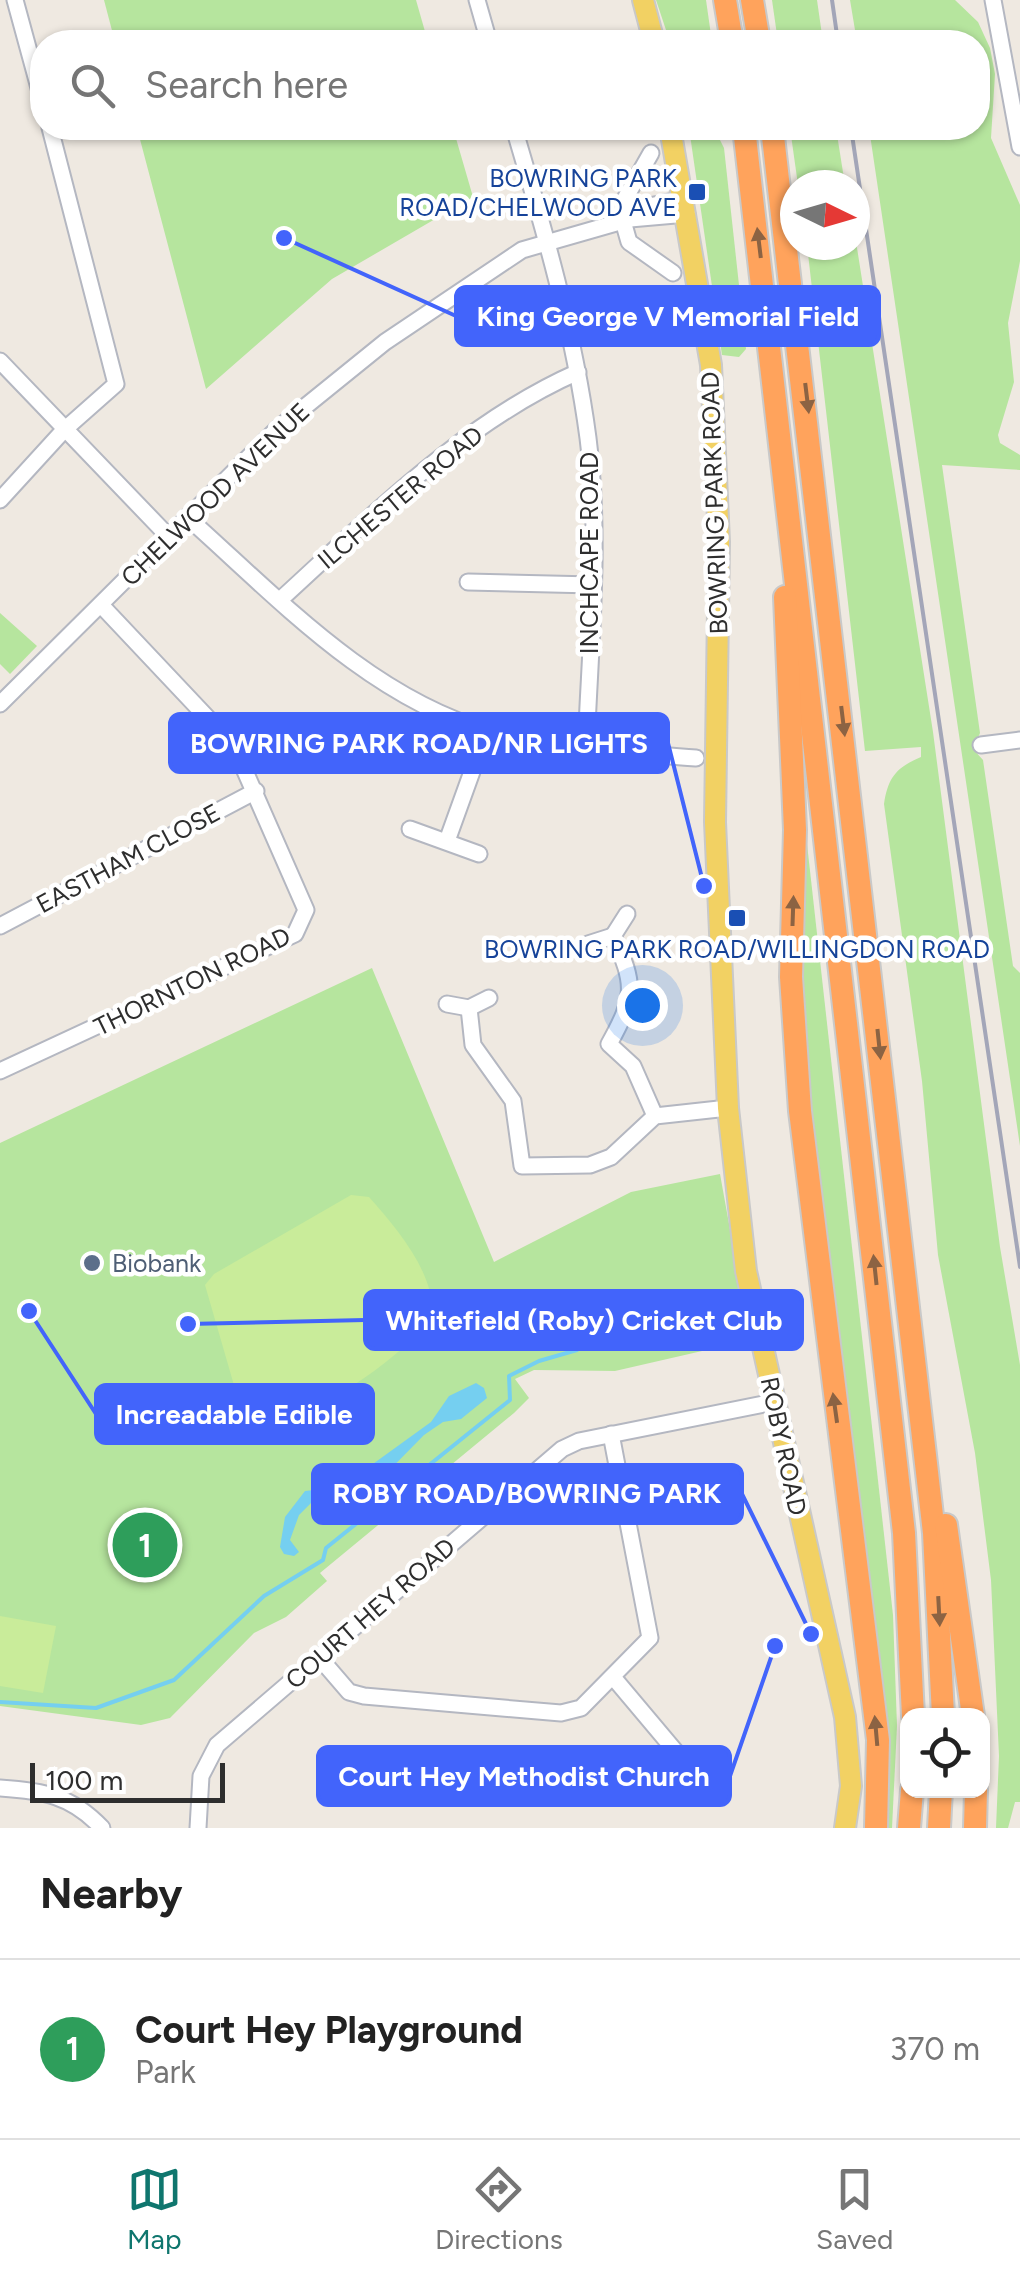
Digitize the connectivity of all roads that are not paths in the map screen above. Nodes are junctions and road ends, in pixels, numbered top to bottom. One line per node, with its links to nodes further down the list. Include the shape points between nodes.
1 (15, 0): 11 (street)
2 (477, 0): 7 (street)
3 (643, 0): 8 (main road)
4 (725, 0): 9 (highway)
5 (752, 0): 10 (highway)
6 (993, 0): 12 (street)
7 (486, 30)
8 (651, 30)
9 (730, 30)
10 (757, 30)
11 (30, 56)
12 (1013, 73): 18 (street)
13 (53, 140): 27 (street, via 116,384)
14 (518, 140): 22 (street, INCHCAPE ROAD)
15 (672, 140): 20 (main road, BOWRING PARK ROAD)
16 (745, 140): 26 (highway, one-way to 16)
17 (773, 140): 56 (highway, one-way to 56)
18 (1020, 147)
19 (651, 153): 21 (street, via 626,197)
20 (685, 206): 21 (street, CHELWOOD AVENUE); 42 (main road, BOWRING PARK ROAD, via 710,365 719,542)
21 (628, 220): 22 (street, CHELWOOD AVENUE); 23 (street, via 629,242)
22 (548, 240): 25 (street, INCHCAPE ROAD); 29 (street, CHELWOOD AVENUE, via 476,278 385,342 275,432)
23 (673, 273)
24 (0, 361): 27 (street)
25 (578, 372): 32 (street, INCHCAPE ROAD, via 593,499); 33 (street, ILCHESTER ROAD, via 434,463)
26 (775, 388): 61 (highway, one-way to 26, via 904,1534); 72 (highway, one-way to 26, via 878,1740 800,1111 791,977 796,830)
27 (64, 430): 28 (street); 30 (street)
28 (0, 500)
29 (187, 517): 30 (street, CHELWOOD AVENUE); 33 (street)
30 (168, 536): 34 (street, CHELWOOD AVENUE)
31 (468, 582): 32 (street)
32 (593, 585): 39 (street, INCHCAPE ROAD)
33 (280, 600): 36 (street, via 364,669 438,712)
34 (101, 605): 35 (street, CHELWOOD AVENUE); 41 (street, THORNTON ROAD, via 224,734)
35 (0, 704)
36 (487, 730): 39 (street); 44 (street)
37 (1020, 740): 38 (street)
38 (981, 746)
39 (586, 749): 40 (street)
40 (696, 758)
41 (256, 792): 47 (street, EASTHAM CLOSE); 53 (street, THORNTON ROAD, via 304,896 306,910 295,934)
42 (716, 822): 54 (main road, ROBY ROAD)
43 (410, 829): 44 (street)
44 (447, 841): 45 (street)
45 (479, 854)
46 (626, 914): 48 (street)
47 (0, 926)
48 (613, 936): 49 (street); 55 (street, via 632,996 601,1040 639,1076)
49 (588, 944)
50 (489, 998): 52 (street)
51 (447, 1004): 52 (street)
52 (468, 1008): 55 (street, via 473,1045 514,1101 514,1169 590,1166 611,1157)
53 (0, 1071)
54 (728, 1108): 55 (street); 57 (main road, ROBY ROAD, via 746,1271)
55 (655, 1116)
56 (898, 1210): 62 (highway, one-way to 62, via 934,1533); 63 (highway)
57 (774, 1402): 58 (street, COURT HEY ROAD); 71 (main road, ROBY ROAD, via 846,1717)
58 (611, 1434): 59 (street, COURT HEY ROAD, via 562,1449); 60 (street, via 650,1628 645,1647)
59 (318, 1656): 60 (street, via 349,1692 364,1696 561,1713 581,1708); 70 (street, COURT HEY ROAD, via 206,1759)
60 (613, 1677): 64 (street, via 682,1759)
61 (914, 1708)
62 (943, 1708)
63 (972, 1708)
64 (672, 1768)
65 (0, 1788): 69 (street, via 56,1794)
66 (911, 1798): 73 (highway)
67 (940, 1798): 74 (highway)
68 (976, 1798): 75 (highway)
69 (102, 1828)
70 (198, 1828)
71 (846, 1828)
72 (876, 1828)
73 (909, 1828)
74 (938, 1828)
75 (976, 1828)

